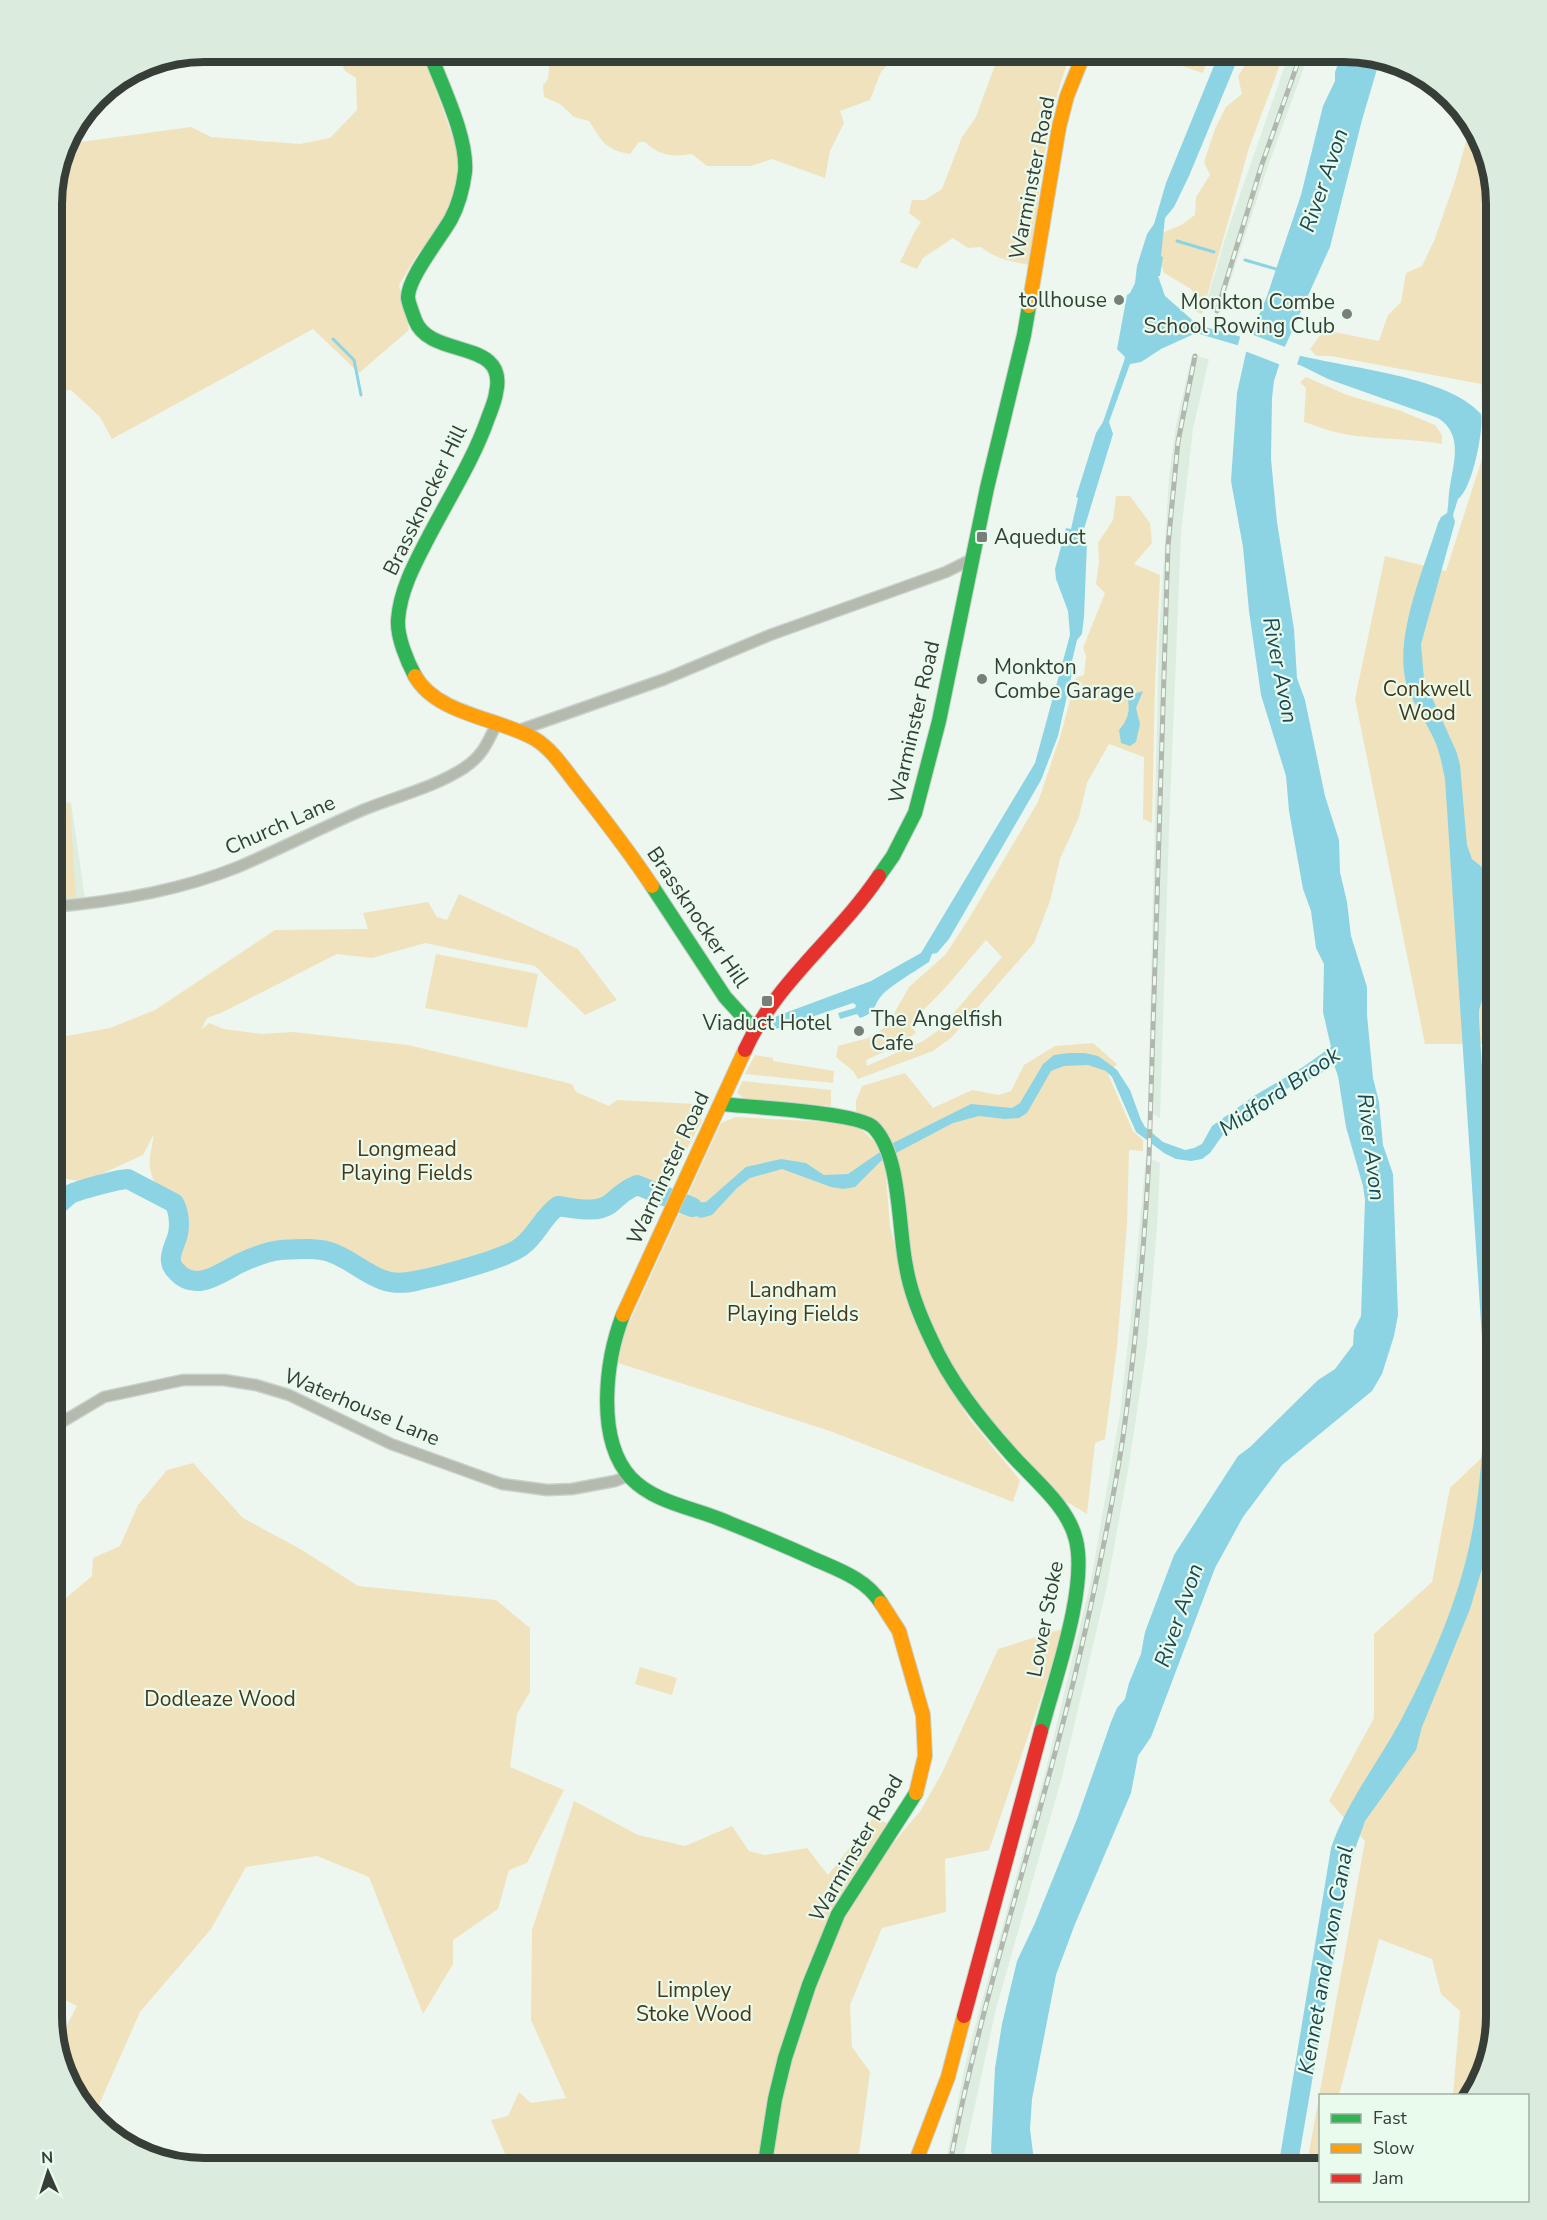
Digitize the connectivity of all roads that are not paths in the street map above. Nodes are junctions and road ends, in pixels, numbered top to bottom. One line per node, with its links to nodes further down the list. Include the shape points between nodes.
1 (433, 62): 4 (main road, Brassknocker Hill, via 461,138 465,170 452,217 416,274 408,297 416,323 427,337 483,356 497,376 487,422 407,578 398,621 406,660 418,681 433,696)
2 (1081, 62): 3 (main road, Warminster Road, via 1059,127 1024,335)
3 (972, 559): 5 (street, via 665,679); 7 (main road, Warminster Road, via 937,731 912,820 866,896 790,981)
4 (496, 725): 5 (main road, Brassknocker Hill); 6 (street, Church Lane, via 484,751 439,782 383,802 236,867 132,896)
5 (517, 731): 7 (main road, Brassknocker Hill, via 551,752 626,847 725,997)
6 (62, 906)
7 (756, 1030): 8 (main road, Warminster Road)
8 (721, 1104): 10 (main road, Warminster Road, via 621,1320 612,1351 607,1392 609,1417 614,1446); 12 (main road, Lower Stoke, via 845,1116 872,1126 889,1158 906,1268 928,1334 966,1401 1062,1510 1077,1538 1079,1556 1069,1627 948,2077)
9 (62, 1422): 10 (street, Waterhouse Lane, via 104,1397 183,1380 224,1380 256,1384 289,1395 391,1444 502,1484 572,1489)
10 (628, 1476): 11 (main road, Warminster Road, via 658,1496 825,1564 867,1586 899,1631 923,1715 925,1756 916,1792 838,1914 809,1985 780,2078)
11 (766, 2158)
12 (918, 2158)

